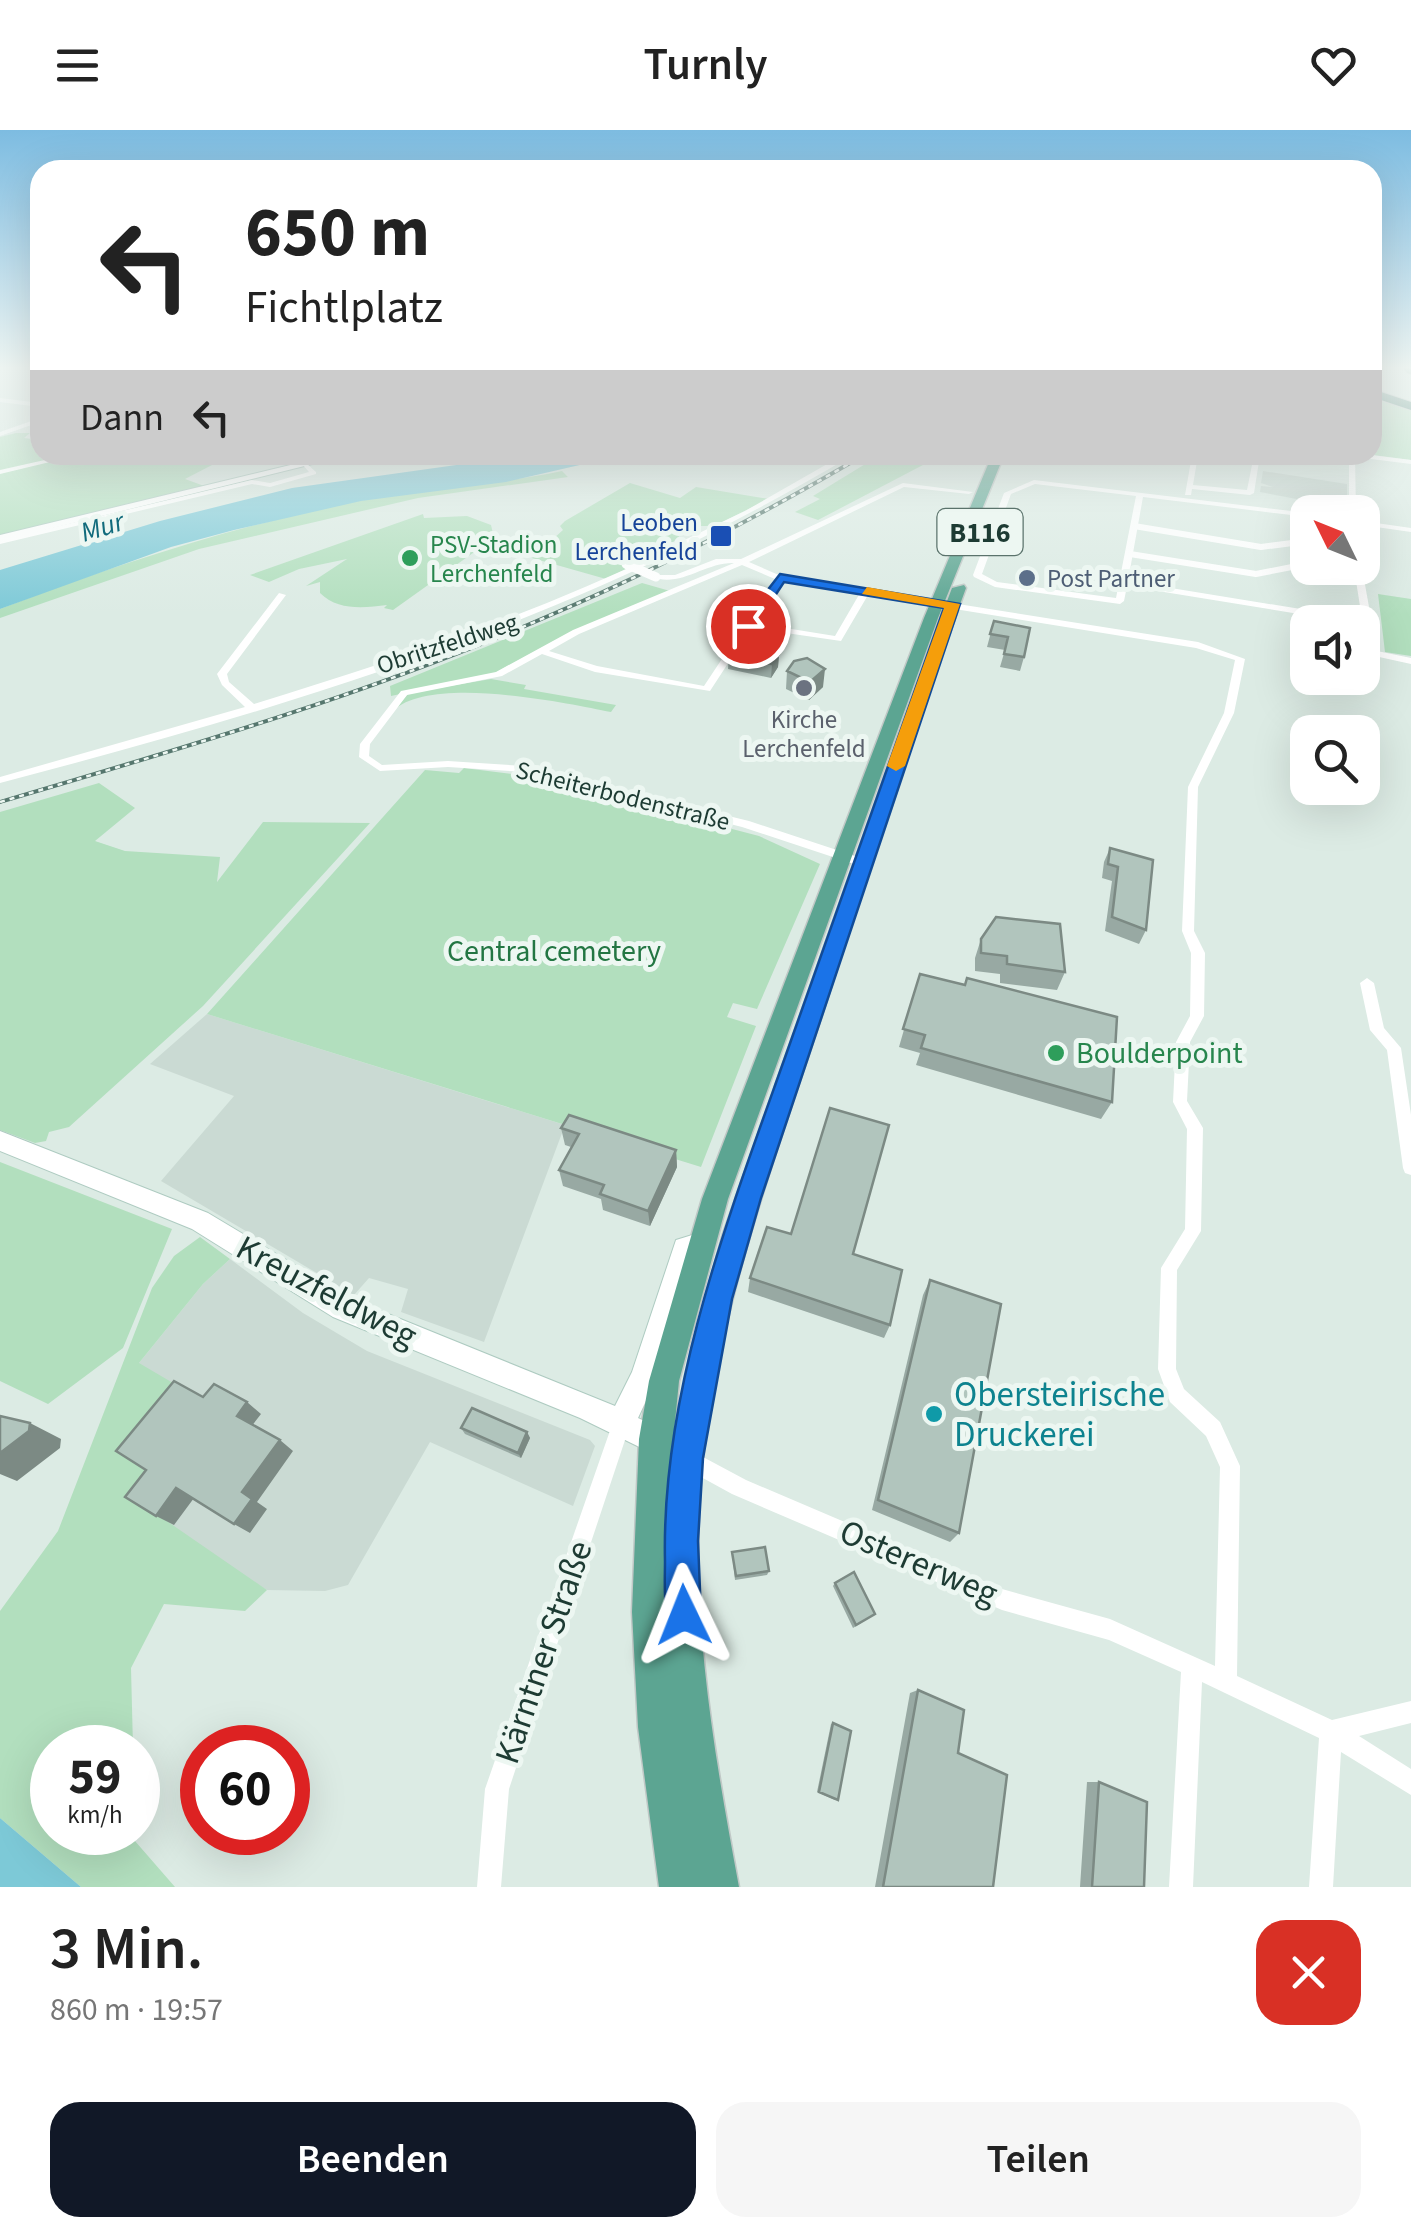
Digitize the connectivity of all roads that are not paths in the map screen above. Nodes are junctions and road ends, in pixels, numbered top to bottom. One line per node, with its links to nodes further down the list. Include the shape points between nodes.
1 (1382, 458): 2 (street)
2 (1411, 462)
3 (31, 465): 11 (street)
4 (306, 465): 21 (main road)
5 (829, 465): 23 (street, Obritzfeldweg)
6 (994, 465): 32 (main road, B116)
7 (1008, 465): 32 (main road, B116)
8 (1194, 465): 12 (street)
9 (1255, 465): 12 (street, via 1250,493)
10 (1353, 465): 14 (street)
11 (0, 472)
12 (1190, 487): 16 (street)
13 (969, 492): 25 (street, via 903,485)
14 (1352, 495)
15 (1140, 496): 16 (street); 18 (street); 29 (street, via 1036,482 1008,493 978,575)
16 (1187, 499): 17 (street)
17 (1290, 513)
18 (1134, 526): 22 (street, via 1262,547); 24 (street)
19 (1380, 526): 20 (street)
20 (1411, 530)
21 (0, 540)
22 (1290, 543)
23 (674, 548): 25 (street, bridge, via 630,546 620,555 656,577 686,577 720,560); 39 (street, Obritzfeldweg, via 532,615)
24 (1130, 554): 26 (street, via 1256,574); 28 (street)
25 (742, 562): 27 (street); 36 (street)
26 (1290, 567)
27 (780, 578): 30 (street); 35 (street)
28 (1125, 583): 29 (street, via 1116,601); 33 (street)
29 (1014, 587): 34 (street)
30 (866, 591): 32 (street); 35 (street, via 838,640)
31 (282, 595): 39 (street, via 222,674)
32 (945, 604): 34 (street); 41 (main road, B116); 41 (main road, B116, via 869,772)
33 (1290, 610)
34 (1006, 614): 50 (street, via 1198,645 1240,661 1229,714 1193,787 1188,932 1198,953 1197,1016 1183,1042 1180,1102 1195,1128 1194,1230 1169,1268 1167,1369 1178,1395 1213,1429 1230,1466)
35 (748, 626): 36 (street, via 707,689 595,669)
36 (541, 651): 41 (street, Scheiterbodenstraße, via 499,674 404,693 365,744 364,757 380,768 524,769 744,824)
37 (1380, 654): 38 (street)
38 (1411, 661)
39 (253, 709): 40 (street, Obritzfeldweg)
40 (0, 780)
41 (852, 861): 45 (main road, B116); 48 (main road, B116, via 710,1328)
42 (1367, 983): 44 (street, via 1376,1030 1394,1048)
43 (0, 1140): 46 (main road, Kreuzfeldweg, via 200,1221 342,1308)
44 (1411, 1168)
45 (702, 1243): 46 (main road, via 685,1248 644,1376); 47 (main road, B116)
46 (622, 1422): 47 (main road, Kreuzfeldweg); 54 (street, Kärntner Straße, via 497,1789)
47 (654, 1439): 48 (main road, Ostererweg); 55 (main road, B116, via 649,1612)
48 (687, 1458): 49 (street, Ostererweg, via 739,1487 1002,1599 1110,1630); 56 (main road, B116, via 684,1615)
49 (1192, 1666): 50 (street, Ostererweg); 57 (street)
50 (1226, 1684): 52 (street, Ostererweg)
51 (1411, 1712): 52 (street)
52 (1332, 1732): 53 (street, Ostererweg); 58 (street)
53 (1411, 1784)
54 (489, 1887)
55 (679, 1887)
56 (719, 1887)
57 (1181, 1887)
58 (1321, 1887)

